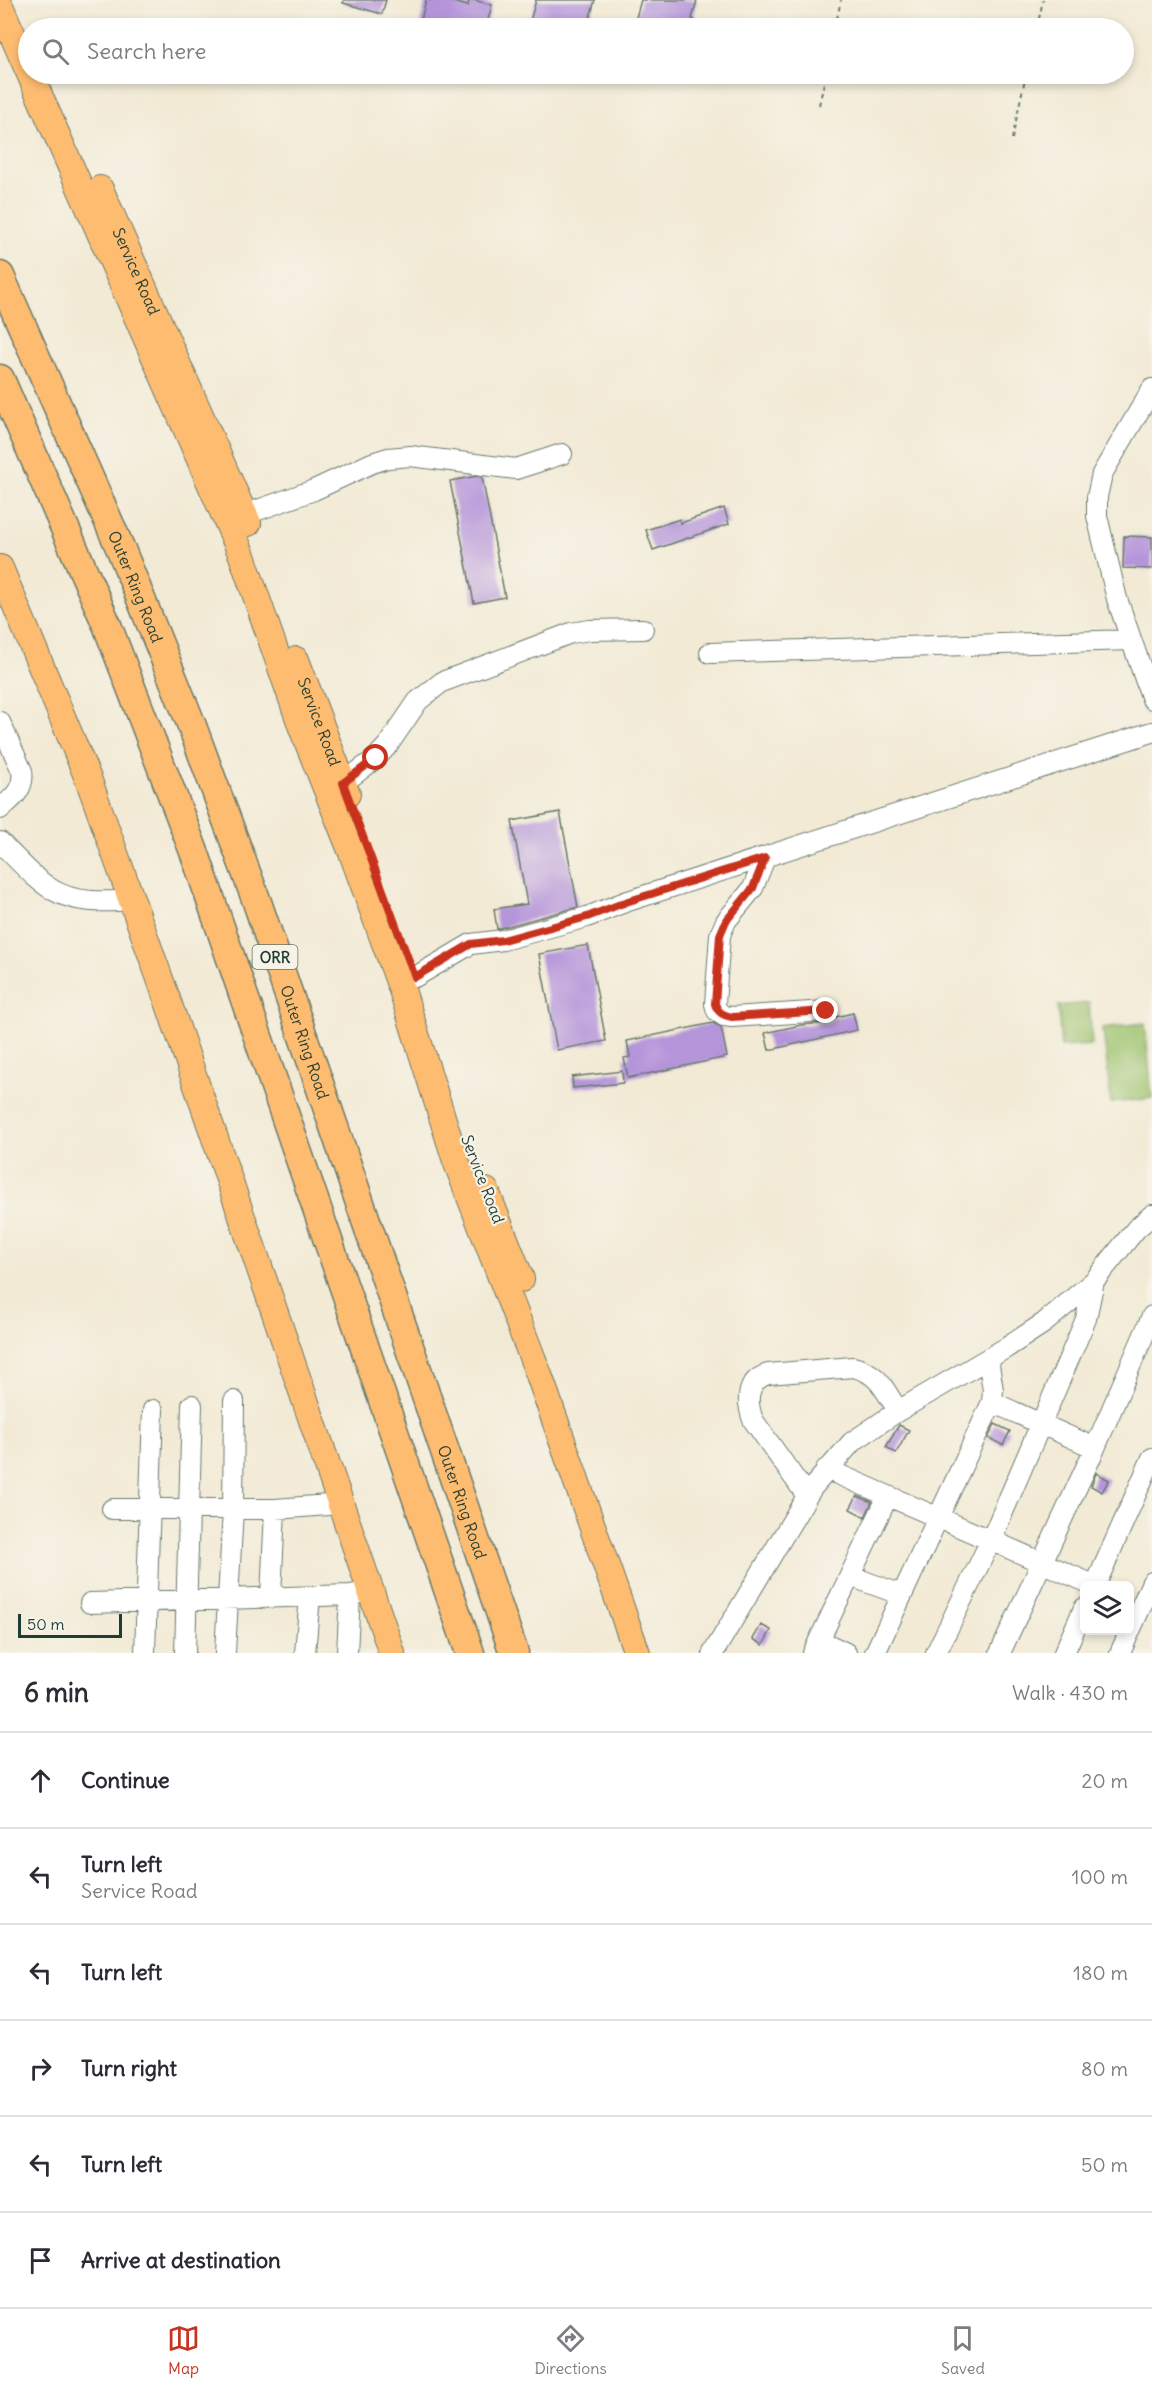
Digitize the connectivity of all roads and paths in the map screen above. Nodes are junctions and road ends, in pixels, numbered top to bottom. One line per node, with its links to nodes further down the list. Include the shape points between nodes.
1 (17, 0): 5 (main road)
2 (841, 0): 6 (path)
3 (1043, 0): 7 (path)
4 (0, 6): 8 (main road)
5 (25, 18)
6 (837, 18)
7 (1038, 18)
8 (18, 47)
9 (34, 84): 81 (main road, via 241,553 302,728 402,990 456,1161 539,1375)
10 (53, 84): 19 (main road, Service Road)
11 (824, 84): 13 (path)
12 (1024, 84): 14 (path)
13 (819, 105)
14 (1012, 139)
15 (0, 276): 80 (highway, Outer Ring Road / ORR, via 118,543 192,726)
16 (0, 379): 79 (highway, ORR, via 103,616 196,857)
17 (1150, 396): 22 (street, via 1102,474 1097,497 1101,535)
18 (562, 454): 19 (street, via 516,469 410,456 388,458)
19 (244, 515): 27 (main road, Service Road)
20 (0, 568): 31 (main road, via 89,781)
21 (643, 629): 27 (street, via 571,633 442,682 418,701 376,758)
22 (1130, 640): 23 (street); 24 (street)
23 (710, 653)
24 (1152, 699)
25 (0, 722): 28 (street, via 23,778 18,793)
26 (1152, 732): 30 (street)
27 (343, 783): 32 (main road, Service Road)
28 (0, 809)
29 (0, 842): 31 (street, via 51,891 84,901)
30 (765, 858): 32 (street, via 587,917 503,940 471,944); 33 (street, via 753,888 726,921 720,935 717,1011 732,1017)
31 (132, 900): 49 (main road)
32 (415, 977): 82 (main road, Service Road, via 473,1156 552,1363)
33 (826, 1011)
34 (1148, 1224): 35 (street)
35 (1094, 1281): 37 (street, via 1044,1323); 43 (street, via 1086,1318)
36 (1152, 1316): 44 (street)
37 (988, 1359): 39 (street); 42 (street)
38 (234, 1401): 54 (street)
39 (992, 1402): 43 (street); 55 (street)
40 (192, 1405): 51 (street)
41 (153, 1410): 53 (street)
42 (898, 1411): 46 (street, via 852,1442); 47 (street, via 879,1381 865,1370 853,1367 760,1376 748,1395 753,1420)
43 (1040, 1423): 44 (street); 56 (street)
44 (1095, 1448): 57 (street)
45 (1152, 1458): 60 (street)
46 (826, 1469): 47 (street); 48 (street)
47 (807, 1496): 83 (street)
48 (888, 1496): 55 (street); 58 (street)
49 (342, 1504): 52 (street); 62 (main road)
50 (112, 1509): 53 (street)
51 (190, 1509): 53 (street); 54 (street); 68 (street)
52 (275, 1509): 54 (street); 65 (street)
53 (150, 1510): 67 (street)
54 (233, 1510): 66 (street)
55 (938, 1518): 56 (street); 63 (street)
56 (991, 1540): 57 (street); 86 (street)
57 (1043, 1563): 59 (street); 87 (street)
58 (850, 1576): 63 (street); 72 (street)
59 (1086, 1581)
60 (1098, 1581)
61 (1152, 1582): 70 (street)
62 (361, 1593): 64 (street); 77 (street); 78 (main road)
63 (902, 1594): 85 (street)
64 (310, 1596): 65 (street); 76 (street)
65 (271, 1597): 66 (street)
66 (228, 1599): 68 (street); 75 (street)
67 (148, 1601): 68 (street); 69 (street); 73 (street)
68 (186, 1601): 74 (street)
69 (90, 1603)
70 (1141, 1605): 89 (street)
71 (1080, 1617): 88 (street)
72 (816, 1646): 84 (street)
73 (145, 1653)
74 (185, 1653)
75 (225, 1653)
76 (305, 1653)
77 (347, 1653)
78 (392, 1653)
79 (470, 1653)
80 (514, 1653)
81 (637, 1653)
82 (653, 1653)
83 (713, 1653)
84 (846, 1653)
85 (875, 1653)
86 (936, 1653)
87 (1000, 1653)
88 (1064, 1653)
89 (1120, 1653)

